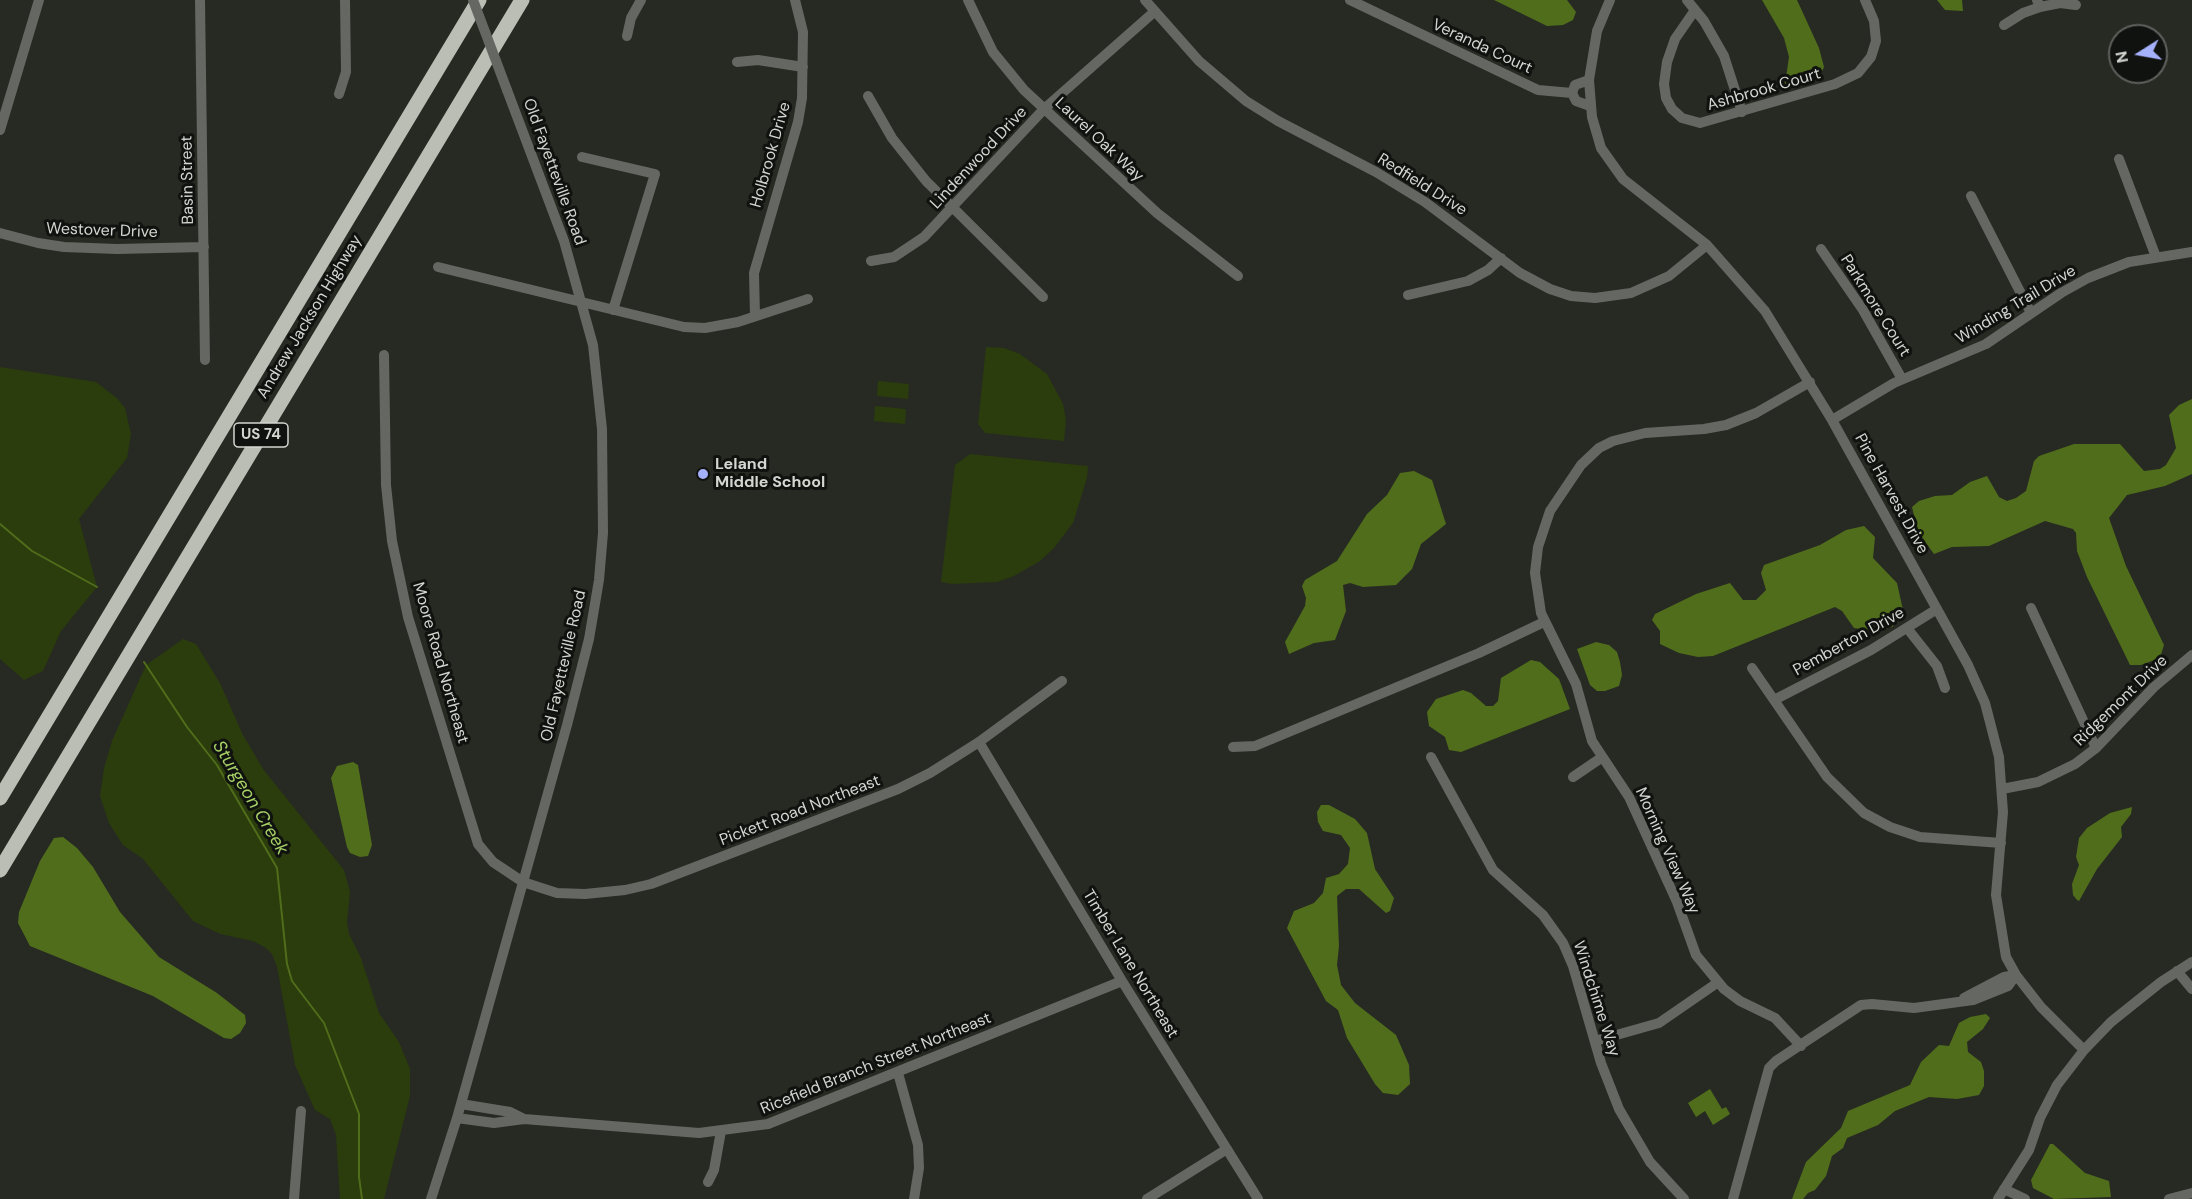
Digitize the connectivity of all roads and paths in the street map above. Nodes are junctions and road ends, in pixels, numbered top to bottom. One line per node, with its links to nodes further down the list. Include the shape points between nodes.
1 (39, 0): 30 (street)
2 (200, 0): 37 (street, Basin Street)
3 (345, 0): 25 (street, via 346,72)
4 (473, 0): 48 (street, Old Fayetteville Road, bridge, via 555,214)
5 (479, 0): 73 (highway, Andrew Jackson Highway / US 74)
6 (522, 0): 75 (highway, Andrew Jackson Highway / US 74)
7 (641, 0): 20 (street, via 630,18)
8 (795, 0): 22 (street, Holbrook Drive, via 803,32)
9 (968, 0): 28 (street, Laurel Oak Way, via 1001,64)
10 (1145, 0): 18 (street, Redfield Drive)
11 (1350, 0): 24 (street, Veranda Court, via 1538,90)
12 (1610, 0): 23 (street, Pine Harvest Drive, via 1596,37)
13 (1687, 0): 17 (street)
14 (1865, 0): 29 (street, Ashbrook Court, via 1874,21 1876,41 1871,57 1858,73 1843,82)
15 (2039, 4): 16 (street); 19 (street)
16 (2076, 5)
17 (1695, 10): 29 (street, via 1724,56); 29 (street, Ashbrook Court, via 1679,29 1669,52 1664,84 1668,104 1682,118 1700,123)
18 (1154, 12): 28 (street, Lindenwood Drive); 41 (street, Redfield Drive, via 1199,61 1246,101 1416,197)
19 (2004, 25)
20 (627, 36)
21 (737, 62): 22 (street, via 758,60)
22 (803, 67): 51 (street, Holbrook Drive, via 798,122 754,273)
23 (1589, 80): 24 (street, via 1575,86); 27 (street, Pine Harvest Drive)
24 (1572, 93): 27 (street, via 1576,101)
25 (339, 94)
26 (868, 96): 34 (street, via 902,152)
27 (1590, 106): 36 (street, Pine Harvest Drive, via 1596,138 1618,174)
28 (1044, 109): 34 (street, Lindenwood Drive); 44 (street, Laurel Oak Way, via 1157,213)
29 (1742, 112)
30 (0, 130)
31 (582, 157): 49 (street, via 655,174)
32 (2119, 159): 40 (street)
33 (1971, 196): 50 (street)
34 (952, 208): 42 (street, Lindenwood Drive, via 903,252 887,260); 46 (street)
35 (0, 233): 37 (street, Westover Drive, via 64,247)
36 (1707, 245): 41 (street, Redfield Drive, via 1650,287 1608,297 1583,297 1550,289); 55 (street, Pine Harvest Drive, via 1765,310)
37 (204, 247): 53 (street, Basin Street)
38 (1821, 249): 54 (street, Parkmore Court, via 1863,310)
39 (2192, 252): 40 (street, Winding Trail Drive)
40 (2156, 257): 50 (street, Winding Trail Drive, via 2094,275)
41 (1501, 258): 45 (street, via 1468,281)
42 (871, 261)
43 (438, 267): 48 (street)
44 (1238, 276)
45 (1408, 295)
46 (1043, 297)
47 (808, 299): 51 (street)
48 (582, 303): 49 (street); 76 (street, Old Fayetteville Road, via 593,345 602,429 603,533 599,580 589,639)
49 (613, 310): 51 (street, via 684,327 705,328)
50 (2031, 314): 54 (street, Winding Trail Drive, via 1980,347)
51 (755, 316)
52 (384, 355): 76 (street, Moore Road Northeast, via 386,485 392,542 408,617 478,844 493,862)
53 (205, 360)
54 (1902, 379): 56 (street, Winding Trail Drive)
55 (1810, 382): 56 (street, Pine Harvest Drive); 59 (street, Morning View Way, via 1735,422 1634,435 1593,452 1556,502 1541,534 1535,573)
56 (1832, 420): 58 (street, Pine Harvest Drive)
57 (2031, 608): 68 (street)
58 (1937, 609): 60 (street, Pemberton Drive); 72 (street, Pine Harvest Drive, via 1985,703 1996,742)
59 (1544, 622): 67 (street, via 1255,746); 70 (street, Morning View Way, via 1572,675 1588,732)
60 (1907, 628): 64 (street, via 1937,666); 65 (street, Pemberton Drive)
61 (2192, 655): 68 (street, Ridgemont Drive, via 2154,687)
62 (1752, 668): 65 (street)
63 (1062, 681): 66 (street, Pickett Road Northeast)
64 (1945, 688)
65 (1774, 700): 74 (street, via 1834,787 1872,819 1928,839)
66 (979, 742): 76 (street, Pickett Road Northeast, via 898,789 651,884 625,890 557,893); 80 (street, Timber Lane Northeast)
67 (1233, 747)
68 (2096, 748): 72 (street, Ridgemont Drive, via 2056,775)
69 (1431, 757): 83 (street, Windchime Way, via 1493,870 1543,915 1563,942)
70 (1601, 758): 71 (street); 81 (street, Morning View Way, via 1637,814 1677,902 1691,947)
71 (1573, 777)
72 (2002, 789): 74 (street, Pine Harvest Drive)
73 (0, 798)
74 (2001, 843): 79 (street, Pine Harvest Drive, via 1996,887 1998,914 2007,957)
75 (0, 870)
76 (523, 882): 87 (street, Old Fayetteville Road)
77 (2192, 962): 78 (street)
78 (2177, 971): 82 (street); 85 (street, via 2111,1022)
79 (2016, 975): 84 (street, via 2004,977 1962,1001 1914,1008 1867,1004); 85 (street, Pine Harvest Drive, via 2048,1016)
80 (1122, 981): 86 (street, Ricefield Branch Street Northeast); 92 (street, Timber Lane Northeast)
81 (1717, 983): 83 (street, via 1659,1023); 84 (street, Morning View Way, via 1740,1001 1775,1018)
82 (2192, 989)
83 (1595, 1041): 101 (street, Windchime Way, via 1606,1079 1626,1123 1650,1162)
84 (1801, 1046): 102 (street, via 1770,1068)
85 (2084, 1050): 95 (street, via 2057,1084 2029,1150)
86 (898, 1073): 91 (street, Ricefield Branch Street Northeast, via 788,1118); 98 (street, via 918,1145)
87 (461, 1104): 89 (street, Old Fayetteville Road); 90 (street, Ricefield Branch Street Northeast, via 510,1112)
88 (301, 1111): 96 (street)
89 (457, 1118): 90 (street, Ricefield Branch Street Northeast, via 494,1122); 97 (street, Old Fayetteville Road)
90 (524, 1119): 91 (street, Ricefield Branch Street Northeast, via 665,1131)
91 (722, 1131): 93 (street)
92 (1227, 1149): 99 (street); 100 (street, Timber Lane Northeast)
93 (708, 1182)
94 (2192, 1193): 104 (street)
95 (2001, 1194): 103 (street)
96 (294, 1199)
97 (431, 1199)
98 (914, 1199)
99 (1147, 1199)
100 (1258, 1199)
101 (1684, 1199)
102 (1733, 1199)
103 (2025, 1199)
104 (2169, 1199)

